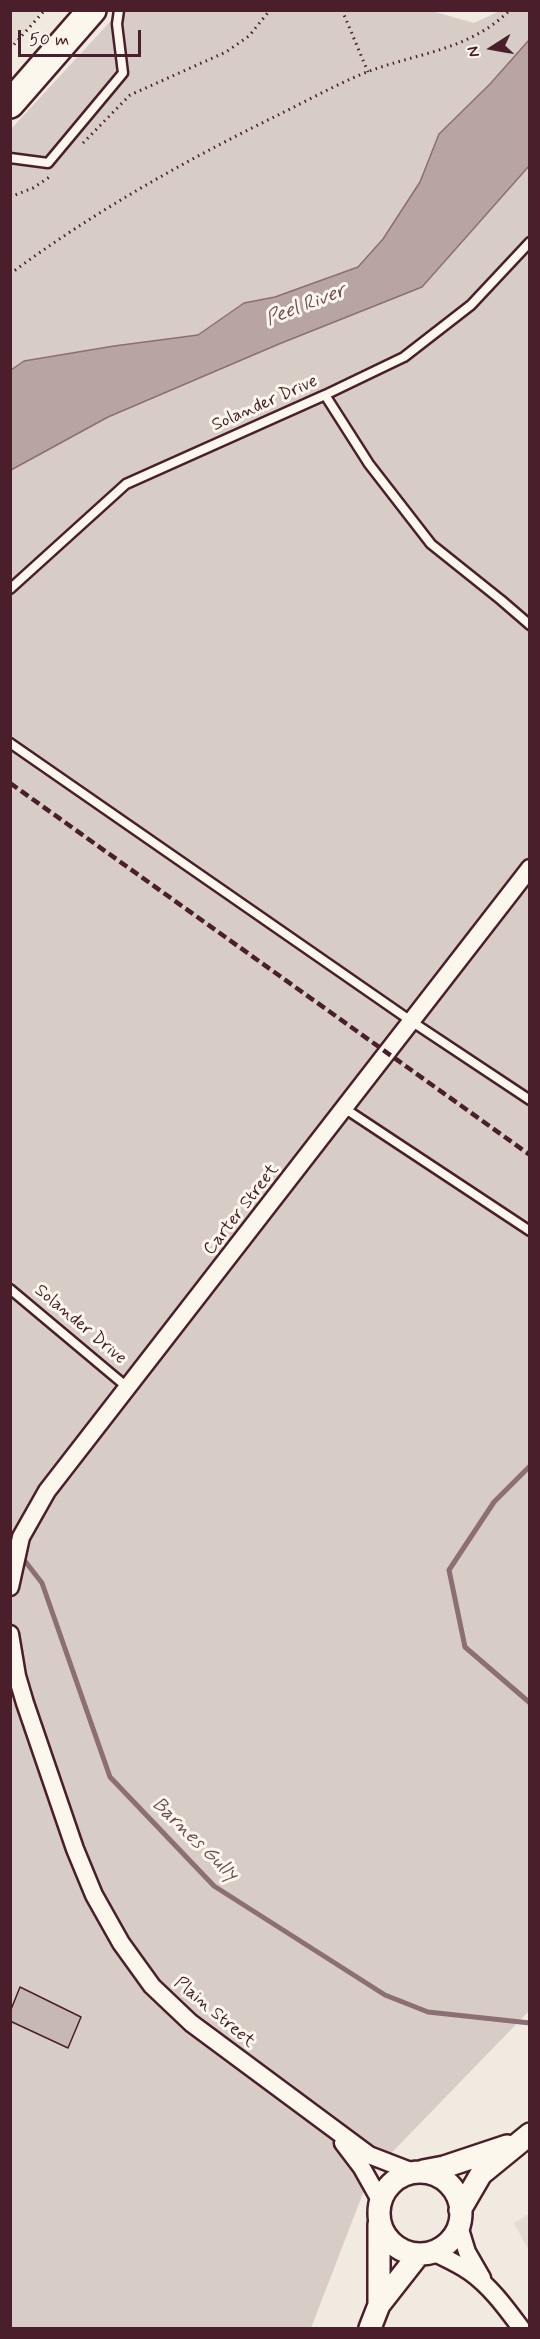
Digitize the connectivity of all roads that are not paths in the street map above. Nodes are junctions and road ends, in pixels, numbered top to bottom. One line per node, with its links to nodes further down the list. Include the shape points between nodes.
1 (92, 10): 3 (main road)
2 (119, 10): 4 (lane, via 123,73 48,163)
3 (10, 104)
4 (10, 158)
5 (530, 242): 6 (lane, Solander Drive, via 471,305 404,357)
6 (325, 395): 7 (lane, Solander Drive, via 126,484); 8 (lane, via 369,464 431,544)
7 (10, 589)
8 (530, 625)
9 (10, 743): 11 (lane)
10 (530, 868): 11 (street, Carter Street)
11 (411, 1021): 12 (lane); 13 (street, Carter Street)
12 (530, 1100)
13 (344, 1108): 14 (lane); 16 (street, Carter Street)
14 (530, 1231)
15 (10, 1289): 16 (lane, Solander Drive)
16 (127, 1387): 17 (street, Carter Street, via 32,1515 21,1537)
17 (10, 1587)
18 (10, 1634): 19 (street, Plain Street, via 17,1676 45,1766 94,1894 121,1943 152,1986 191,2023)
19 (334, 2130): 21 (street, Plain Street, via 369,2155); 22 (street, Plain Street, via 362,2168)
20 (523, 2138): 21 (street, via 444,2167); 23 (street, via 482,2174)
21 (418, 2172): 22 (street, via 393,2182); 23 (street, via 444,2180 452,2188)
22 (380, 2209): 24 (street, via 382,2229 397,2247); 26 (street)
23 (460, 2218): 24 (street, via 448,2241); 25 (street, via 467,2252)
24 (426, 2253): 25 (street, via 470,2272); 26 (street)
25 (485, 2284): 28 (street)
26 (379, 2305): 27 (street)
27 (370, 2328)
28 (521, 2328)

